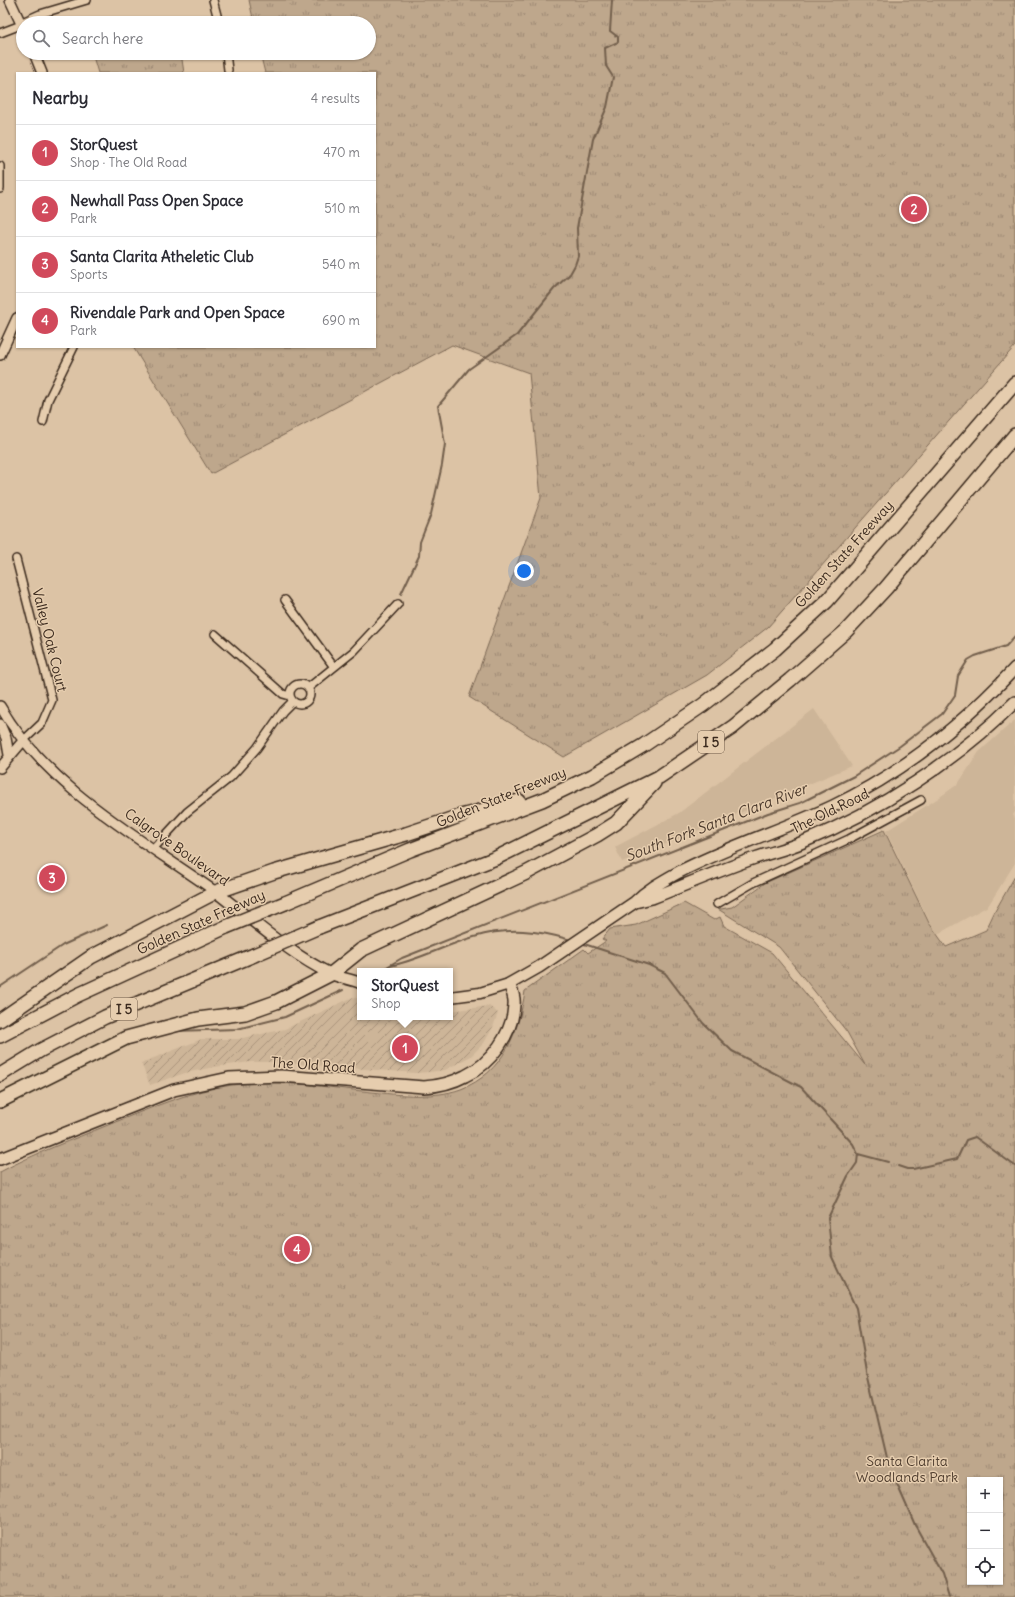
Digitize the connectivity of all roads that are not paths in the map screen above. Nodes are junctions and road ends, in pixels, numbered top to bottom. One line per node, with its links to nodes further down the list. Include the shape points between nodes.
1 (10, 0): 4 (street)
2 (86, 0): 5 (street)
3 (213, 0): 6 (street)
4 (18, 16)
5 (37, 16)
6 (217, 16)
7 (16, 27): 8 (street)
8 (0, 33)
9 (37, 60): 12 (street)
10 (227, 60): 11 (street)
11 (228, 70)
12 (42, 72)
13 (0, 166): 14 (street)
14 (0, 189)
15 (16, 320): 17 (street)
16 (74, 348): 19 (street, via 48,400)
17 (0, 355)
18 (1015, 383): 36 (highway, Golden State Freeway / I 5, via 827,601 775,649 703,705 644,745)
19 (43, 422)
20 (1015, 435): 35 (highway, I 5, via 886,588 846,631 733,727)
21 (16, 559): 32 (street, Valley Oak Court, via 52,700 42,723)
22 (285, 600): 25 (street)
23 (398, 604): 25 (street, via 362,643)
24 (215, 634): 28 (street)
25 (334, 667): 27 (street)
26 (1015, 668): 40 (main road, The Old Road, via 945,735 872,786 833,806 691,866 646,890)
27 (308, 688): 28 (street, via 297,684 291,688); 28 (street, via 306,702 298,704)
28 (291, 699): 38 (street, via 257,748 231,777 187,812)
29 (1015, 702): 40 (main road, The Old Road, via 931,771 839,826 652,898)
30 (0, 706): 32 (street, Calgrove Boulevard)
31 (0, 724): 33 (street)
32 (23, 741): 33 (street); 38 (street, Calgrove Boulevard, via 50,770 80,795)
33 (9, 755): 34 (street)
34 (0, 768)
35 (659, 777): 42 (highway, via 616,823 597,835 526,873 361,950); 48 (highway, I 5, bridge, via 496,858 319,927 105,1017 41,1050)
36 (563, 790): 39 (highway, via 457,817); 47 (highway, Golden State Freeway / I 5, bridge, via 410,850 226,927 78,995)
37 (920, 800): 41 (street, via 849,839 753,883)
38 (154, 848): 39 (street, Calgrove Boulevard)
39 (216, 892): 42 (main road, Calgrove Boulevard, via 293,950); 46 (highway, via 91,957)
40 (635, 902): 44 (main road)
41 (717, 904)
42 (332, 974): 43 (main road, Calgrove Boulevard); 49 (highway, via 245,1013 198,1019 126,1038)
43 (357, 982)
44 (509, 984): 45 (main road, via 480,993); 50 (main road, The Old Road, via 514,996 513,1011 500,1044 479,1068 440,1086 424,1088 282,1076 210,1081 174,1090)
45 (453, 997)
46 (0, 1020)
47 (0, 1036)
48 (0, 1075)
49 (0, 1101)
50 (0, 1159)

